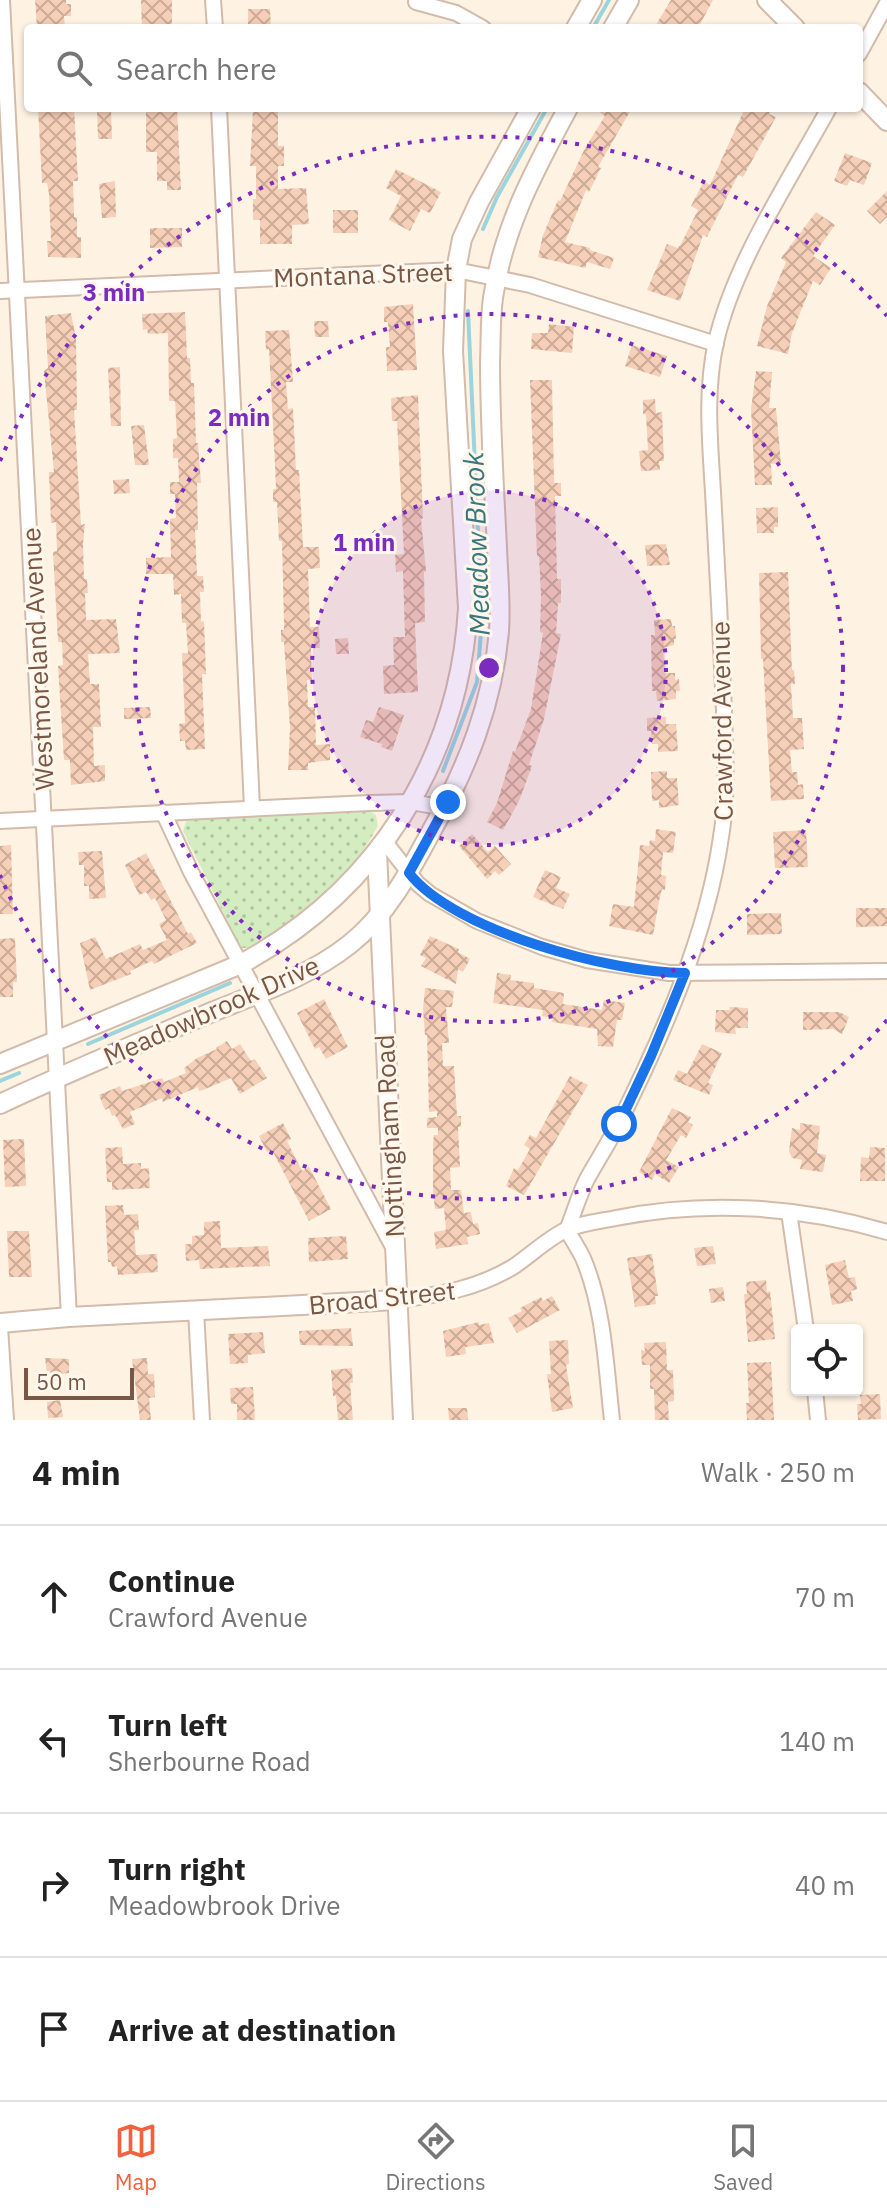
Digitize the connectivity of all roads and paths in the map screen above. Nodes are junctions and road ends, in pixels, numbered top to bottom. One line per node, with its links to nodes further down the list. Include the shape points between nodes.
1 (2, 0): 23 (street, Westmoreland Avenue)
2 (213, 0): 8 (street)
3 (592, 0): 10 (street)
4 (629, 0): 11 (street)
5 (767, 0): 12 (street)
6 (416, 2): 9 (street)
7 (887, 3): 13 (street)
8 (215, 24)
9 (476, 24)
10 (578, 24)
11 (615, 24)
12 (791, 24)
13 (863, 47)
14 (863, 96): 19 (street)
15 (219, 112): 22 (street)
16 (529, 112): 20 (street, Meadowbrook Drive, via 479,202 462,239)
17 (566, 112): 21 (street, Meadowbrook Drive, via 523,192)
18 (827, 112): 25 (street, Crawford Avenue, via 731,294)
19 (887, 121)
20 (456, 270): 21 (street, Montana Street); 22 (street, Montana Street); 26 (street, Meadowbrook Drive, via 453,351 466,650 449,719)
21 (496, 276): 25 (street, Montana Street); 28 (street, Meadowbrook Drive, via 490,399 499,632 479,731)
22 (227, 279): 23 (street, Montana Street); 27 (street)
23 (18, 290): 24 (street, Montana Street); 30 (street, Westmoreland Avenue)
24 (0, 291)
25 (716, 344): 37 (street, Crawford Avenue, via 709,428 726,783 708,898)
26 (411, 802): 27 (street); 28 (street); 32 (street, Meadowbrook Drive)
27 (252, 807): 29 (street)
28 (445, 808): 33 (street, Meadowbrook Drive)
29 (163, 812): 30 (street); 35 (street)
30 (45, 818): 31 (street); 39 (street, Westmoreland Avenue)
31 (0, 821)
32 (381, 847): 33 (street); 34 (street, Nottingham Road); 35 (street, Meadowbrook Drive, via 317,915)
33 (409, 873): 34 (street, Meadowbrook Drive); 37 (street, via 430,894 477,921 542,947 624,967)
34 (381, 912): 38 (street, Meadowbrook Drive, via 347,947); 46 (street, Nottingham Road)
35 (241, 964): 38 (street); 39 (street, Meadowbrook Drive)
36 (887, 971): 37 (street)
37 (685, 973): 44 (street, Crawford Avenue)
38 (257, 994): 41 (street, Meadowbrook Drive); 46 (street)
39 (57, 1041): 40 (street, Meadowbrook Drive); 41 (street, Westmoreland Avenue)
40 (0, 1064)
41 (57, 1077): 42 (street, Meadowbrook Drive); 49 (street, Westmoreland Avenue)
42 (0, 1104)
43 (789, 1212): 44 (street, Broad Street, via 712,1207 660,1211); 45 (street, Broad Street); 50 (street)
44 (567, 1230): 47 (street, Broad Street, via 484,1283 444,1295); 56 (street, via 591,1282)
45 (887, 1232)
46 (394, 1248): 47 (street, Nottingham Road)
47 (397, 1300): 48 (street, Broad Street); 55 (street, Nottingham Road)
48 (196, 1311): 49 (street, Broad Street); 54 (street)
49 (69, 1317): 51 (street, Broad Street)
50 (805, 1324)
51 (0, 1325): 53 (street)
52 (816, 1396): 57 (street)
53 (6, 1420)
54 (202, 1420)
55 (403, 1420)
56 (612, 1420)
57 (818, 1420)

